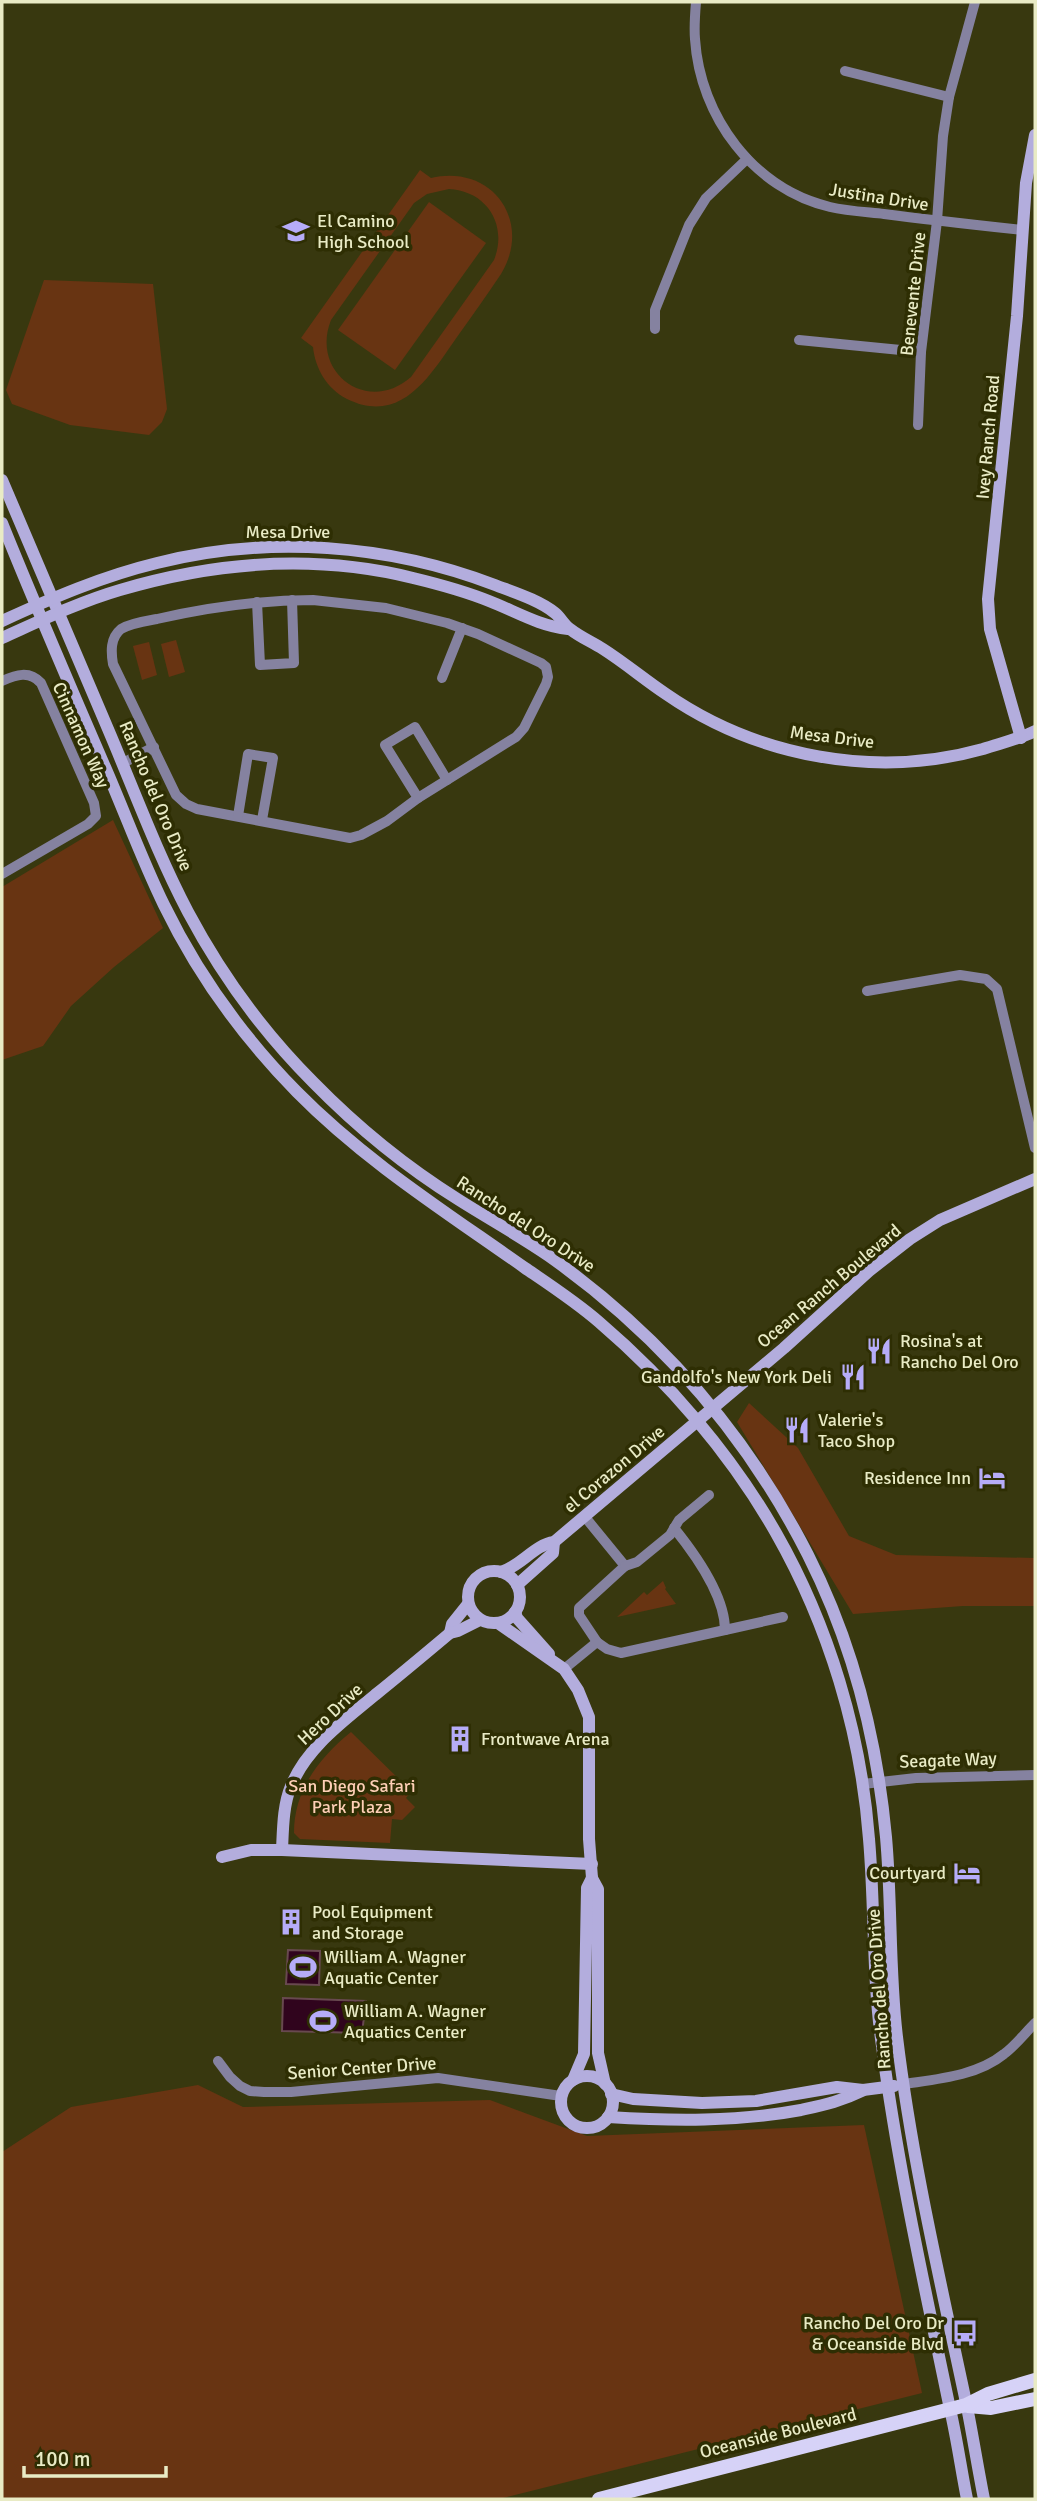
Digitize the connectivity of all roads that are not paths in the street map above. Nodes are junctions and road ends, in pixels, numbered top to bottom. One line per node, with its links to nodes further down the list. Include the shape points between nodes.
1 (696, 2): 6 (street, Justina Drive, via 695,40 704,85 723,130)
2 (975, 2): 4 (street, Benevente Drive)
3 (845, 71): 4 (street)
4 (948, 97): 7 (street, Benevente Drive)
5 (1035, 135): 8 (main road, Ivey Ranch Road)
6 (747, 159): 7 (street, Justina Drive, via 774,183 830,207); 9 (street, via 706,198 689,225 655,310)
7 (937, 221): 8 (street, Justina Drive); 11 (street, Benevente Drive)
8 (1022, 230): 29 (main road, Ivey Ranch Road, via 988,598 990,629)
9 (655, 330)
10 (799, 340): 11 (street)
11 (921, 352): 12 (street, Benevente Drive)
12 (918, 425)
13 (2, 480): 15 (main road, Rancho del Oro Drive)
14 (2, 523): 18 (main road, Rancho del Oro Drive)
15 (52, 599): 18 (main road, Mesa Drive); 19 (main road, Rancho del Oro Drive); 23 (main road, Mesa Drive, via 118,574 199,554 333,548 417,561 495,584 555,613)
16 (292, 600): 17 (street); 17 (street, via 294,663 260,665); 22 (street, via 386,608)
17 (257, 602): 30 (street, via 198,609 120,630 110,651 113,664)
18 (36, 606): 20 (main road, Mesa Drive); 21 (main road, Rancho del Oro Drive)
19 (59, 614): 21 (main road, Mesa Drive); 23 (main road, Mesa Drive, via 117,591 205,570 279,563 332,564 449,587 549,627); 31 (main road, Rancho del Oro Drive)
20 (2, 621)
21 (42, 621): 24 (main road, Mesa Drive); 28 (main road, Rancho del Oro Drive)
22 (462, 628): 25 (street); 33 (street, via 541,663 547,667 548,677 516,737)
23 (568, 629): 29 (main road, Mesa Drive, via 713,723 806,755 864,762 916,761)
24 (2, 638)
25 (442, 678)
26 (2, 681): 38 (street, Cinnamon Way, via 19,674 41,683 96,816)
27 (1035, 731): 29 (main road, Mesa Drive)
28 (90, 733): 31 (main road, via 110,758); 32 (main road, Rancho del Oro Drive)
29 (1021, 738)
30 (155, 747): 31 (street); 35 (street, via 176,795 186,804)
31 (123, 763): 37 (main road, Rancho del Oro Drive)
32 (108, 773): 37 (main road, via 117,774); 43 (main road, Rancho del Oro Drive, via 166,910 196,963 278,1071 368,1157 600,1322)
33 (447, 780): 34 (street); 34 (street, via 415,727 385,745)
34 (418, 798): 36 (street, via 387,821 350,838)
35 (238, 816): 36 (street); 36 (street, via 248,754 273,758)
36 (262, 820)
37 (148, 824): 42 (main road, Rancho del Oro Drive, via 207,944 255,1014 314,1083 418,1173 545,1253 601,1296 670,1358)
38 (2, 874)
39 (867, 991): 40 (street, via 960,975 986,979 997,989)
40 (1035, 1148)
41 (1035, 1179): 42 (main road, Ocean Ranch Boulevard, via 940,1220 910,1239)
42 (713, 1408): 43 (main road, Ocean Ranch Boulevard); 61 (main road, Rancho del Oro Drive, via 770,1487 820,1583 862,1699)
43 (697, 1422): 45 (main road, el Corazon Drive); 62 (main road, Rancho del Oro Drive, via 750,1492 796,1571 836,1673)
44 (709, 1495): 46 (street)
45 (585, 1517): 47 (main road, el Corazon Drive); 48 (street)
46 (674, 1528): 48 (street, via 637,1562); 56 (street, via 691,1549 723,1608)
47 (554, 1542): 49 (main road, el Corazon Drive); 50 (main road, el Corazon Drive, via 553,1552)
48 (625, 1566): 58 (street, via 579,1608)
49 (501, 1572): 50 (main road); 51 (main road, via 486,1572 474,1579)
50 (517, 1585): 52 (main road, via 520,1599)
51 (468, 1604): 54 (main road); 57 (main road, Hero Drive)
52 (515, 1612): 55 (main road); 59 (main road)
53 (783, 1617): 56 (street)
54 (481, 1619): 55 (main road); 57 (main road, Hero Drive)
55 (498, 1623): 59 (main road)
56 (725, 1630): 58 (street, via 621,1653)
57 (450, 1633): 63 (main road, Hero Drive, via 343,1721 302,1765 286,1806)
58 (597, 1642): 59 (street)
59 (559, 1666): 65 (main road, via 578,1689 589,1717)
60 (1035, 1775): 61 (street, Seagate Way)
61 (879, 1782): 62 (street, Seagate Way); 70 (main road, Rancho del Oro Drive, via 895,2018)
62 (863, 1784): 71 (main road, Rancho del Oro Drive, via 877,2006)
63 (282, 1850): 64 (main road, via 251,1850); 65 (main road)
64 (222, 1857)
65 (592, 1864): 66 (main road)
66 (592, 1878): 69 (main road, via 587,1888 584,2053); 72 (main road, via 597,1889 598,2053)
67 (1035, 2023): 70 (street, via 1005,2054 985,2065 958,2075)
68 (218, 2061): 74 (street, Senior Center Drive, via 250,2091 291,2092 438,2078)
69 (573, 2080): 72 (main road, via 587,2076); 74 (main road)
70 (904, 2084): 71 (main road); 78 (main road, Rancho del Oro Drive)
71 (888, 2087): 73 (main road); 79 (main road, Rancho del Oro Drive)
72 (608, 2089): 73 (main road, via 633,2099 702,2103 756,2101 837,2087); 75 (main road, via 612,2106)
73 (863, 2090): 75 (main road, via 842,2101 758,2117 680,2121)
74 (561, 2096): 75 (main road, via 563,2114 576,2126 593,2127)
75 (608, 2117)
76 (1035, 2380): 78 (main road, Oceanside Boulevard)
77 (1035, 2399): 78 (main road, Oceanside Boulevard, via 991,2408)
78 (966, 2405): 79 (main road, Oceanside Boulevard); 82 (main road, Rancho del Oro Drive)
79 (950, 2409): 80 (main road, Oceanside Boulevard); 81 (main road, Rancho del Oro Drive)
80 (598, 2499)
81 (967, 2499)
82 (984, 2499)

